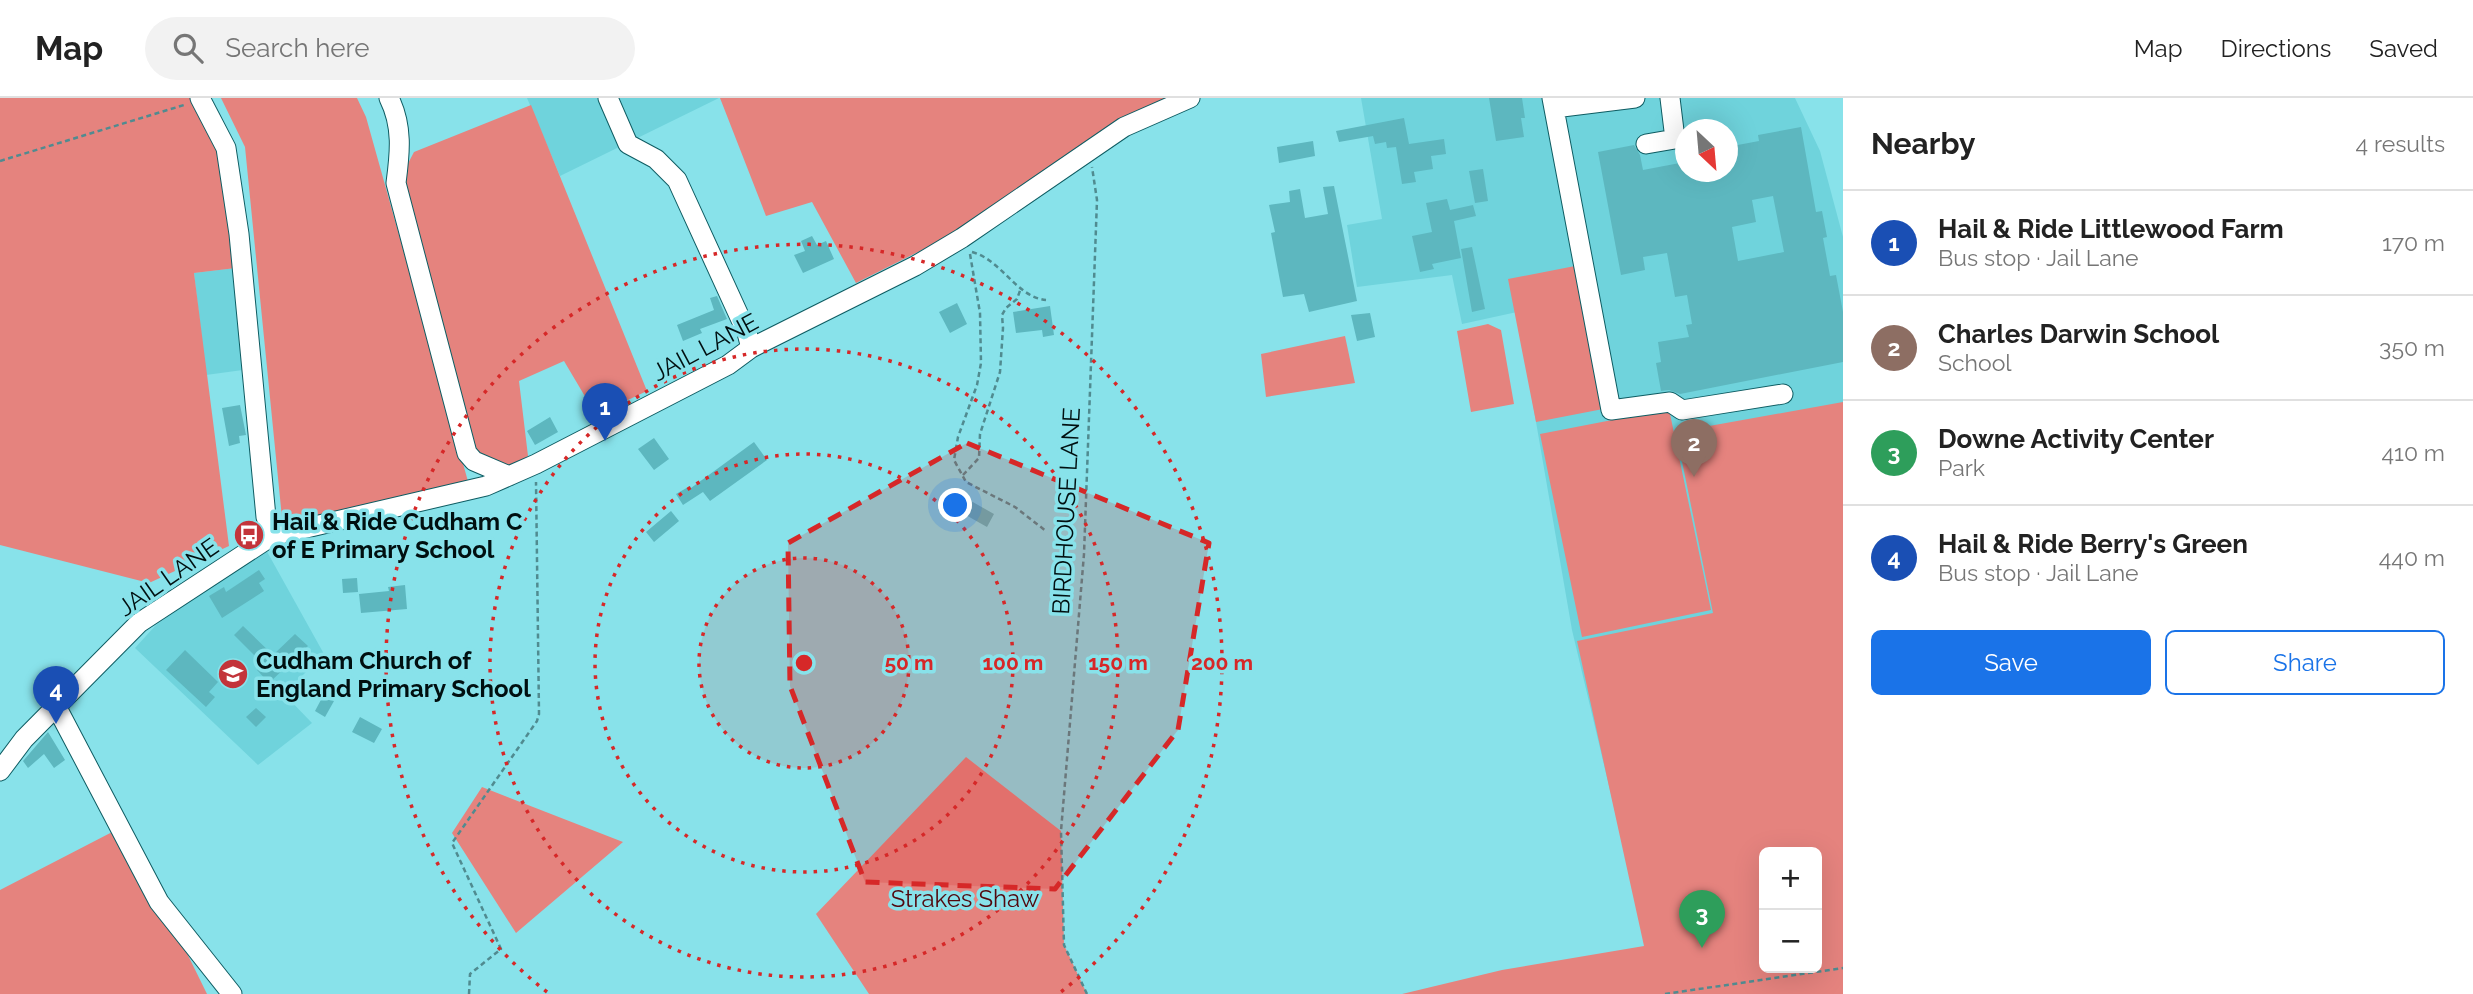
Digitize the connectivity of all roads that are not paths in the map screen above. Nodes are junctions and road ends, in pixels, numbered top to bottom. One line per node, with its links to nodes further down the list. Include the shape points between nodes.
1 (390, 98): 11 (street, via 401,146 396,183 467,453 474,461)
2 (608, 98): 9 (street, via 628,144 656,159 677,180)
3 (1190, 98): 9 (street, JAIL LANE, via 1124,127 927,259)
4 (1635, 98): 7 (street)
5 (1670, 98): 8 (street, via 1675,139)
6 (205, 99): 12 (street, via 226,148 239,234 266,517)
7 (1553, 103): 10 (street, via 1611,410 1670,402 1682,410)
8 (1646, 144)
9 (751, 348): 11 (street, JAIL LANE, via 728,365)
10 (1783, 394)
11 (509, 476): 12 (street, JAIL LANE)
12 (275, 535): 13 (street, JAIL LANE, via 139,623)
13 (56, 706): 14 (street, JAIL LANE); 15 (street, via 159,902)
14 (0, 771)
15 (232, 994)

